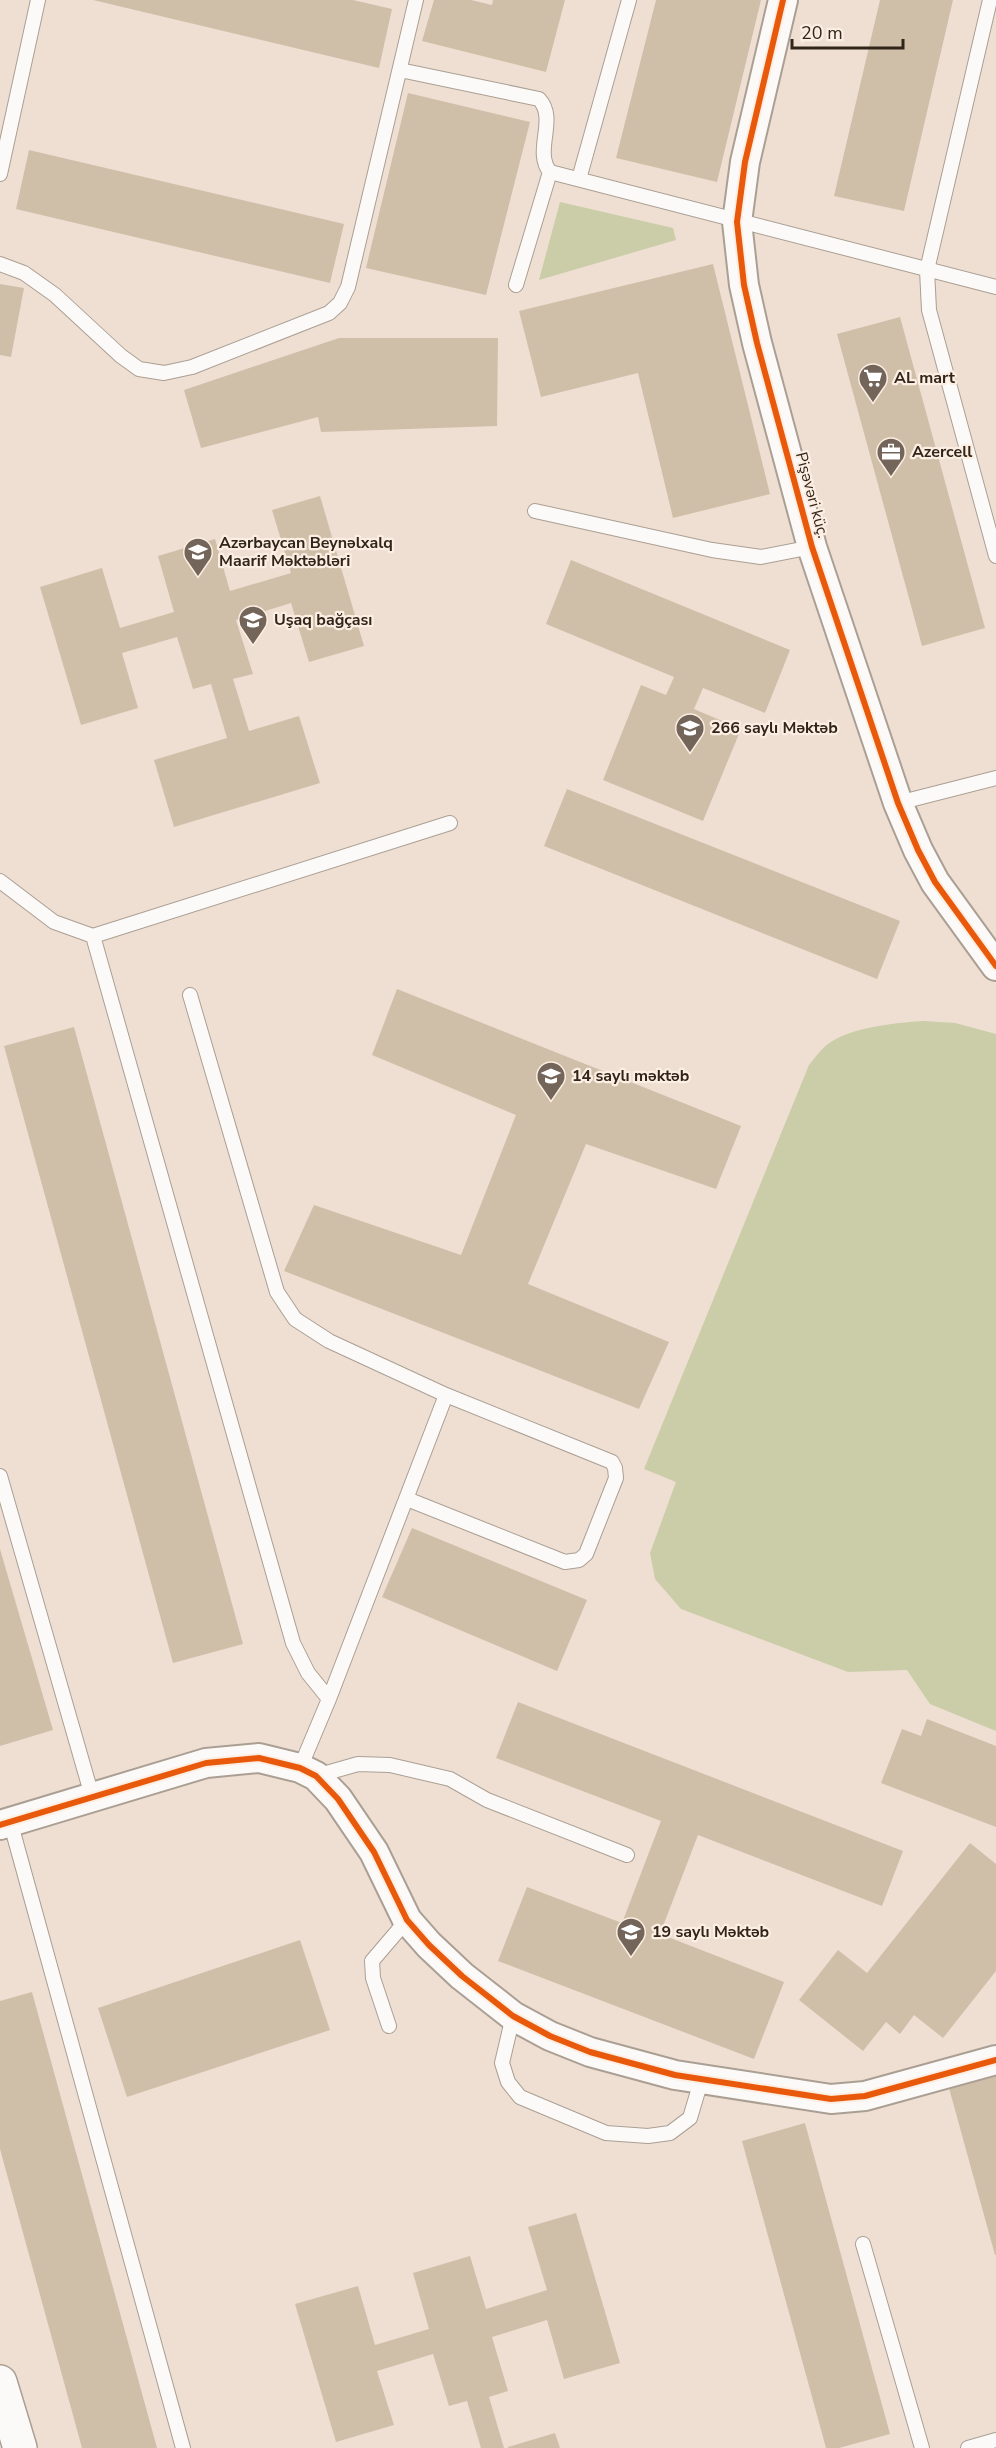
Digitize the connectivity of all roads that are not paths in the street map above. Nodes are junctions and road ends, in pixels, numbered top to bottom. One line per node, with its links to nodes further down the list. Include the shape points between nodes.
1 (38, 0): 8 (lane)
2 (416, 0): 6 (lane)
3 (629, 0): 9 (lane)
4 (783, 0): 10 (street, Pişəvəri küç., via 745,162)
5 (990, 0): 12 (lane)
6 (400, 70): 7 (lane, via 539,99 546,115 543,158); 11 (lane, via 348,288 329,313 192,367 164,373 139,369 55,296 24,273)
7 (550, 172): 9 (lane); 13 (lane)
8 (0, 174)
9 (579, 179): 10 (lane)
10 (737, 222): 12 (lane); 16 (street, Pişəvəri küç., via 754,334)
11 (0, 264)
12 (927, 270): 14 (lane); 17 (lane, via 929,310)
13 (516, 285)
14 (996, 287)
15 (535, 511): 16 (lane, via 761,557)
16 (812, 548): 19 (street, Pişəvəri küç.)
17 (996, 556)
18 (996, 778): 19 (lane)
19 (898, 803): 23 (street, Pişəvəri küç., via 935,882)
20 (450, 823): 22 (lane)
21 (0, 881): 22 (lane, via 54,922)
22 (93, 936): 28 (lane, via 293,1643 308,1673)
23 (996, 966)
24 (190, 995): 25 (lane, via 277,1292 295,1319 329,1341)
25 (446, 1395): 27 (lane); 27 (lane, via 612,1462 616,1478 586,1554 579,1560 565,1562)
26 (0, 1476): 30 (lane)
27 (407, 1499): 28 (lane)
28 (329, 1700): 29 (lane)
29 (308, 1772): 30 (street, via 259,1758 206,1763); 32 (lane, via 358,1764 390,1765 450,1779 487,1800); 33 (street, via 338,1799 374,1852)
30 (92, 1796): 31 (street)
31 (5, 1823): 42 (lane)
32 (627, 1855)
33 (407, 1920): 34 (street, via 454,1968); 35 (lane, via 372,1961 373,1978)
34 (513, 2016): 37 (street, via 590,2052); 37 (lane, via 502,2063 508,2082 520,2097 606,2133 669,2133 690,2118)
35 (389, 2026)
36 (996, 2060): 37 (street, via 865,2096 831,2099)
37 (701, 2081)
38 (864, 2244): 43 (lane)
39 (0, 2382): 41 (main road)
40 (996, 2440): 44 (lane)
41 (20, 2448)
42 (183, 2448)
43 (922, 2448)
44 (968, 2448)

